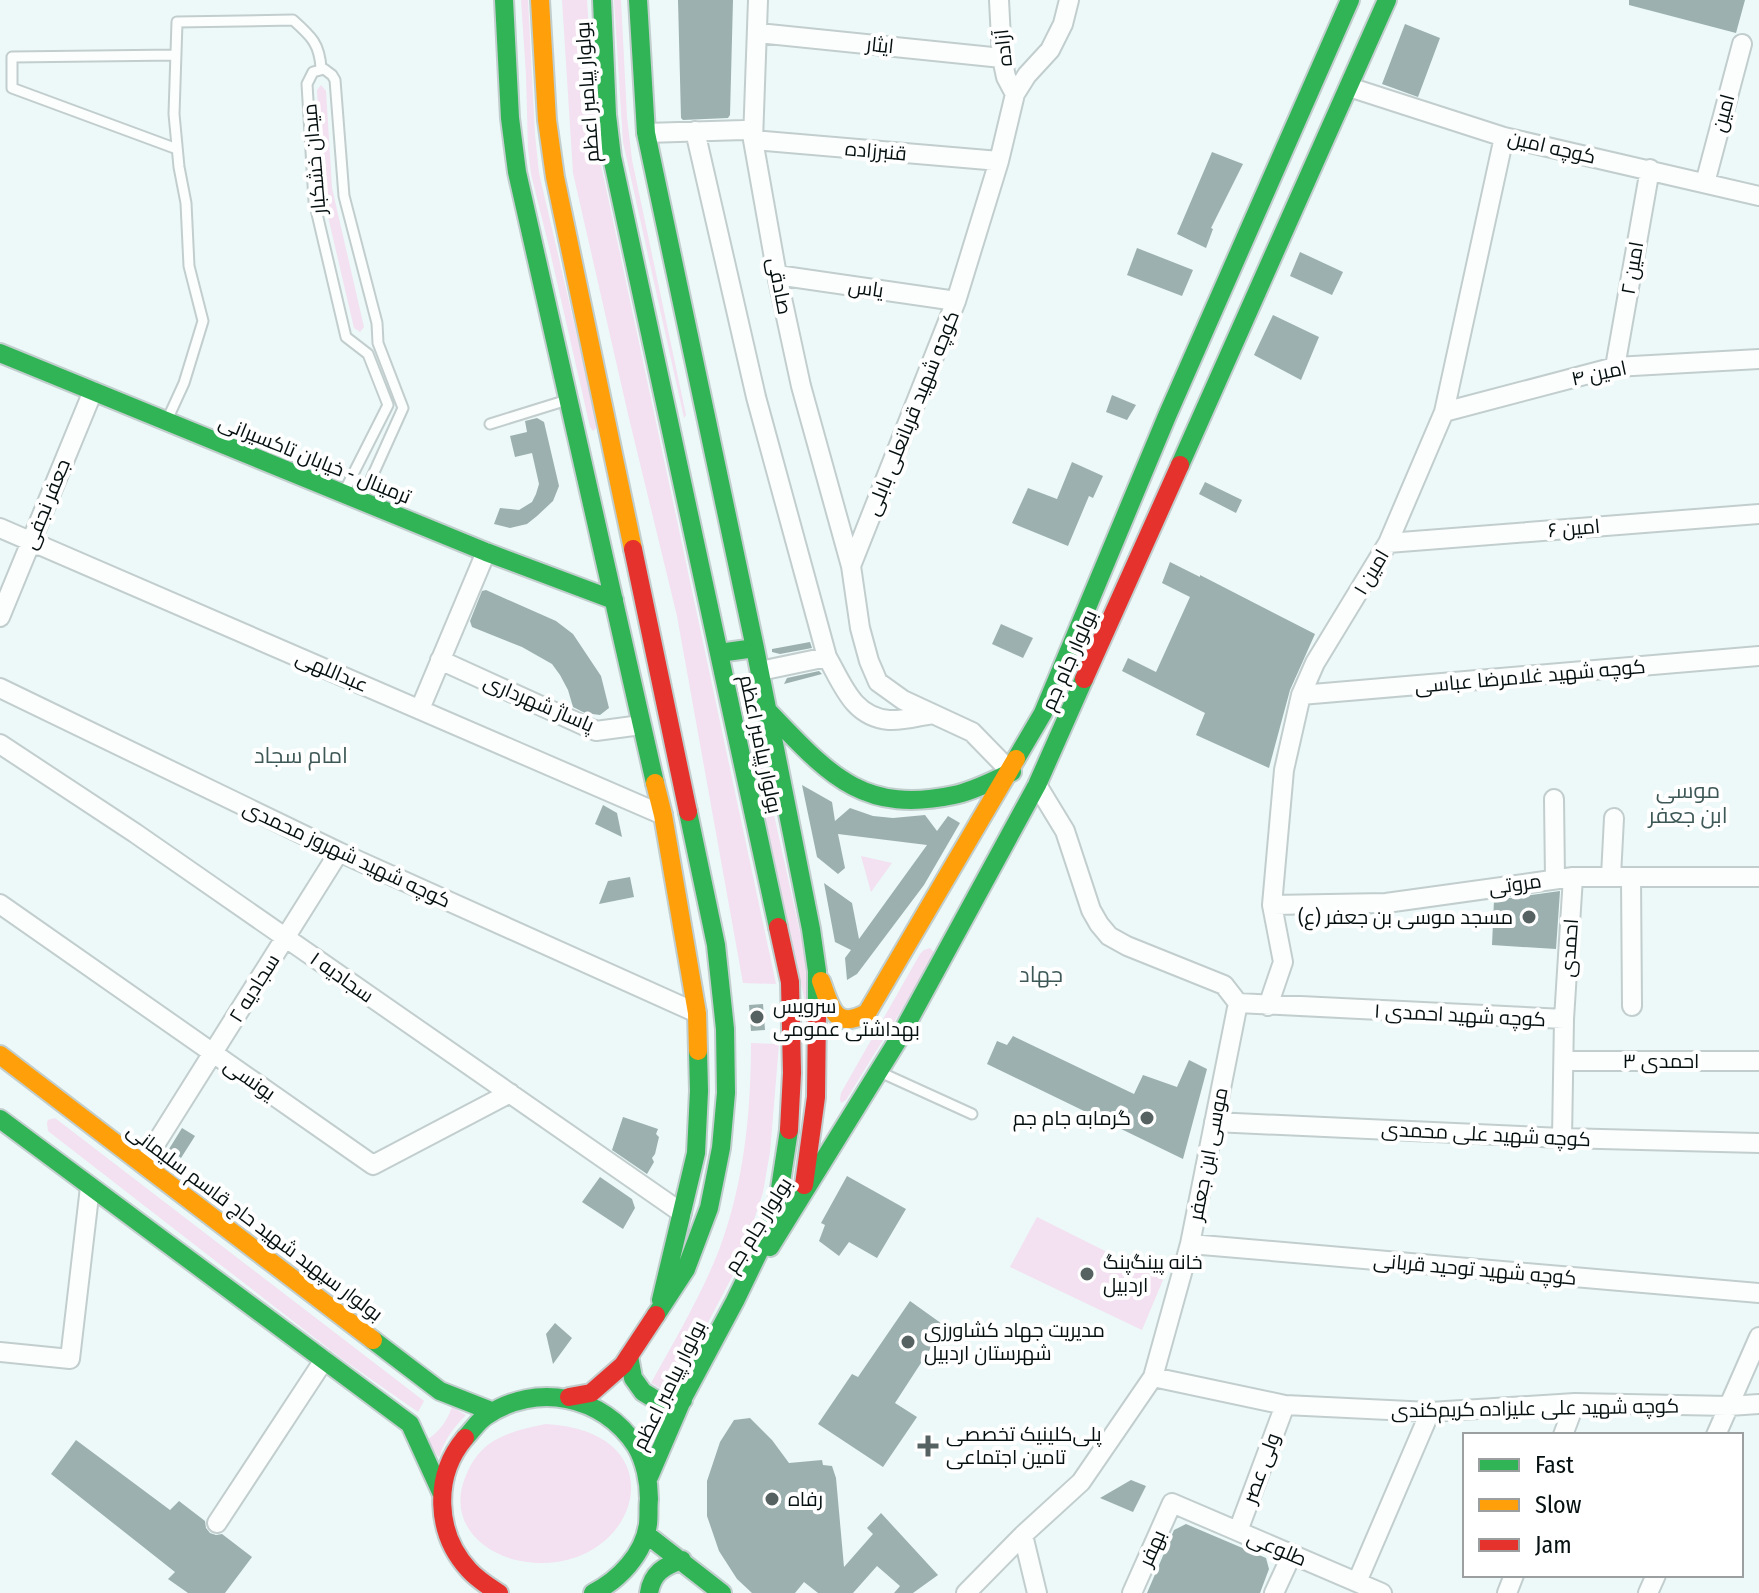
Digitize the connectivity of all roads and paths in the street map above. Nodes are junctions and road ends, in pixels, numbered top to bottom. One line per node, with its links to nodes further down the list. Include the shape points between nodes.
1 (504, 0): 32 (main road, بولوار پیامبر اعظم, via 517,172)
2 (540, 0): 101 (main road, بولوار پیامبر اعظم, via 555,177 716,945 725,1029 726,1093 709,1208 686,1269)
3 (602, 0): 51 (main road, بولوار پیامبر اعظم, via 612,157)
4 (638, 0): 18 (main road, بولوار پیامبر اعظم)
5 (758, 0): 10 (street, صادقی)
6 (999, 0): 13 (street, آزاده)
7 (1069, 0): 16 (street, کوچه شهید قربانعلی بابلی, via 1050,50)
8 (1350, 0): 34 (main road, بولوار جام جم)
9 (1387, 0): 15 (main road, بولوار جام جم)
10 (758, 33): 13 (street, ایثار); 19 (street, صادقی)
11 (1742, 44): 24 (street, امین)
12 (176, 55): 14 (lane, via 177,22 293,20 313,37); 21 (lane); 21 (lane, via 12,57 12,88)
13 (1002, 58): 16 (street, آزاده)
14 (321, 69): 38 (lane, میدان خشکبار, via 307,84 314,201 346,337 368,354 388,405); 39 (lane, میدان خشکبار, via 335,80 344,196 378,343 403,408)
15 (1349, 87): 20 (street, کوچه امین); 37 (main road, بولوار جام جم)
16 (1015, 94): 22 (street, کوچه شهید قربانعلی بابلی)
17 (695, 131): 18 (street, قنبرزاده); 19 (street, قنبرزاده); 53 (street, via 756,397)
18 (646, 133): 50 (main road, بولوار پیامبر اعظم)
19 (748, 135): 22 (street, قنبرزاده); 26 (street, صادقی)
20 (1504, 137): 23 (street, کوچه امین); 33 (street, امین ۱)
21 (177, 149): 35 (lane, via 189,266 203,321)
22 (999, 161): 27 (street, کوچه شهید قربانعلی بابلی)
23 (1650, 169): 24 (street, کوچه امین); 30 (street, امین ۲)
24 (1705, 183): 25 (street, کوچه امین)
25 (1759, 196)
26 (777, 275): 27 (street, یاس); 47 (street, صادقی, via 801,386)
27 (956, 301): 47 (street, کوچه شهید قربانعلی بابلی)
28 (0, 353): 31 (main road, ترمینال - خیابان تاکسیرانی)
29 (1759, 359): 30 (street, امین ۴)
30 (1615, 367): 33 (street, امین ۴)
31 (93, 391): 35 (main road, ترمینال - خیابان تاکسیرانی); 43 (street, جعفر نجفی)
32 (567, 400): 36 (lane); 48 (main road, بولوار پیامبر اعظم)
33 (1444, 412): 44 (street, امین ۱)
34 (1167, 416): 37 (main road); 42 (main road, بولوار جام جم)
35 (166, 421): 38 (main road, ترمینال - خیابان تاکسیرانی)
36 (490, 424)
37 (1194, 431): 45 (main road, بولوار جام جم)
38 (343, 494): 39 (main road, ترمینال - خیابان تاکسیرانی)
39 (361, 502): 46 (main road, ترمینال - خیابان تاکسیرانی)
40 (1759, 514): 44 (street, امین ۶)
41 (0, 528): 43 (street, عبداللهی)
42 (1117, 533): 45 (main road); 63 (main road, بولوار جام جم, via 1043,713)
43 (31, 541): 49 (street, جعفر نجفی); 58 (street, عبداللهی)
44 (1388, 543): 57 (street, امین ۱)
45 (1144, 548): 64 (main road, بولوار جام جم)
46 (486, 552): 48 (main road, ترمینال - خیابان تاکسیرانی); 54 (street)
47 (851, 566): 60 (street, کوچه شهید قربانعلی بابلی, via 860,628 878,682)
48 (614, 600): 61 (main road, بولوار پیامبر اعظم)
49 (0, 617)
50 (755, 648): 51 (main road); 55 (main road, بولوار پیامبر اعظم)
51 (719, 653): 100 (main road, بولوار پیامبر اعظم, via 790,982 792,1022 791,1091 779,1197)
52 (1759, 656): 57 (street, کوچه شهید غلامرضا عباسی)
53 (827, 657): 55 (street); 60 (street, via 863,713 890,720)
54 (440, 660): 58 (street); 61 (street, پاساژ شهرداری, via 596,731)
55 (760, 671): 59 (main road, بولوار پیامبر اعظم)
56 (0, 688): 68 (street, کوچه شهید شهروز محمدی)
57 (1301, 695): 74 (street, امین ۱, via 1284,770)
58 (420, 709): 66 (street, عبداللهی)
59 (768, 711): 63 (main road, via 833,775 888,799 956,795); 77 (main road, بولوار پیامبر اعظم)
60 (933, 714): 63 (street, کوچه شهید قربانعلی بابلی, via 972,732)
61 (641, 725): 66 (main road, بولوار پیامبر اعظم)
62 (0, 744): 76 (street, سجادیه ۱)
63 (1010, 771): 64 (main road); 75 (main road, بولوار جام جم)
64 (1037, 785): 75 (main road, بولوار جام جم); 78 (street, via 1065,831 1091,910 1109,936 1224,985)
65 (1554, 799): 71 (street, احمدی)
66 (663, 815): 81 (main road, بولوار پیامبر اعظم)
67 (1614, 818): 69 (street)
68 (339, 852): 76 (street, سجادیه ۲); 81 (street, کوچه شهید شهروز محمدی)
69 (1611, 876): 71 (street, مروتی); 72 (street, مروتی)
70 (1759, 877): 72 (street, مروتی)
71 (1564, 878): 74 (street, مروتی, via 1386,903); 82 (street, احمدی)
72 (1631, 878): 80 (street)
73 (0, 904): 83 (street, یونسی)
74 (1272, 905): 79 (street, امین ۱, via 1283,962)
75 (938, 928): 77 (main road, بولوار جام جم, via 856,1020 836,1015); 87 (main road, بولوار جام جم)
76 (285, 937): 83 (street, سجادیه ۲); 88 (street, سجادیه ۱)
77 (817, 971): 96 (main road, بولوار پیامبر اعظم, via 816,1097)
78 (1238, 1003): 79 (street, کوچه شهید احمدی ۱); 91 (street, موسی ابن جعفر)
79 (1268, 1006): 82 (street, کوچه شهید احمدی ۱)
80 (1632, 1006)
81 (697, 1013): 97 (main road, بولوار پیامبر اعظم, via 696,1153)
82 (1564, 1019): 85 (street, کوچه شهید احمدی ۱)
83 (213, 1053): 88 (street, یونسی, via 373,1165); 94 (street, سجادیه ۲)
84 (0, 1055): 94 (main road, بولوار سپهبد شهید حاج قاسم سلیمانی, via 31,1087)
85 (1564, 1061): 86 (street, احمدی ۳); 92 (street, کوچه شهید احمدی ۱)
86 (1759, 1061)
87 (879, 1072): 89 (lane); 96 (main road, بولوار جام جم)
88 (510, 1093): 97 (street, سجادیه ۱)
89 (972, 1114)
90 (7, 1119): 95 (main road)
91 (1214, 1122): 92 (street, کوچه شهید علی محمدی); 98 (street, موسی ابن جعفر)
92 (1562, 1138): 93 (street, کوچه شهید علی محمدی)
93 (1759, 1143)
94 (143, 1164): 110 (main road, بولوار سپهبد شهید حاج قاسم سلیمانی)
95 (90, 1187): 103 (street, via 70,1359); 105 (main road)
96 (802, 1197): 100 (main road, بولوار جام جم)
97 (682, 1213): 101 (main road, بولوار پیامبر اعظم)
98 (1190, 1244): 99 (street, کوچه شهید توحید قربانی); 106 (street, موسی ابن جعفر)
99 (1759, 1293)
100 (732, 1308): 108 (main road, بولوار پیامبر اعظم)
101 (658, 1312): 104 (main road, بولوار پیامبر اعظم)
102 (1759, 1337): 113 (street)
103 (0, 1352)
104 (629, 1356): 107 (main road, بولوار پیامبر اعظم, via 591,1393); 108 (main road, via 633,1378 643,1392 661,1403)
105 (324, 1360): 116 (main road); 122 (street)
106 (1153, 1377): 112 (street, کوچه شهید علی علیزاده کریم‌کندی); 125 (street, موسی ابن جعفر, via 1081,1482)
107 (569, 1397): 114 (main road, via 515,1399); 119 (main road, via 597,1407 621,1425 639,1449)
108 (683, 1400): 119 (main road, بولوار پیامبر اعظم)
109 (1575, 1403): 113 (street, کوچه شهید علی علیزاده کریم‌کندی); 115 (street, کوچه شهید علی علیزاده کریم‌کندی); 117 (street)
110 (437, 1404): 114 (main road, بولوار سپهبد شهید حاج قاسم سلیمانی); 116 (main road, via 420,1422)
111 (1759, 1404): 113 (street, کوچه شهید علی علیزاده کریم‌کندی)
112 (1285, 1405): 115 (street, کوچه شهید علی علیزاده کریم‌کندی); 123 (street, ولی عصر)
113 (1729, 1406): 118 (street)
114 (491, 1411): 120 (main road, via 466,1432 449,1460)
115 (1430, 1412): 128 (street)
116 (410, 1424): 120 (main road)
117 (1564, 1433)
118 (1717, 1433)
119 (649, 1477): 124 (main road, via 652,1506)
120 (441, 1492): 129 (main road, via 444,1525)
121 (1172, 1503): 123 (street, طلوعی); 136 (street, بهفر)
122 (217, 1523)
123 (1238, 1531): 126 (street, طلوعی)
124 (646, 1534): 127 (main road); 130 (main road, via 635,1557)
125 (1023, 1535): 134 (street, موسی ابن جعفر); 135 (street)
126 (1292, 1554): 128 (street, طلوعی); 137 (street)
127 (682, 1560): 132 (main road, via 655,1573); 133 (main road)
128 (1357, 1582): 138 (street, طلوعی)
129 (472, 1586): 131 (main road)
130 (599, 1592)
131 (499, 1593)
132 (649, 1593)
133 (722, 1593)
134 (966, 1593)
135 (1037, 1593)
136 (1132, 1593)
137 (1274, 1593)
138 (1382, 1593)

